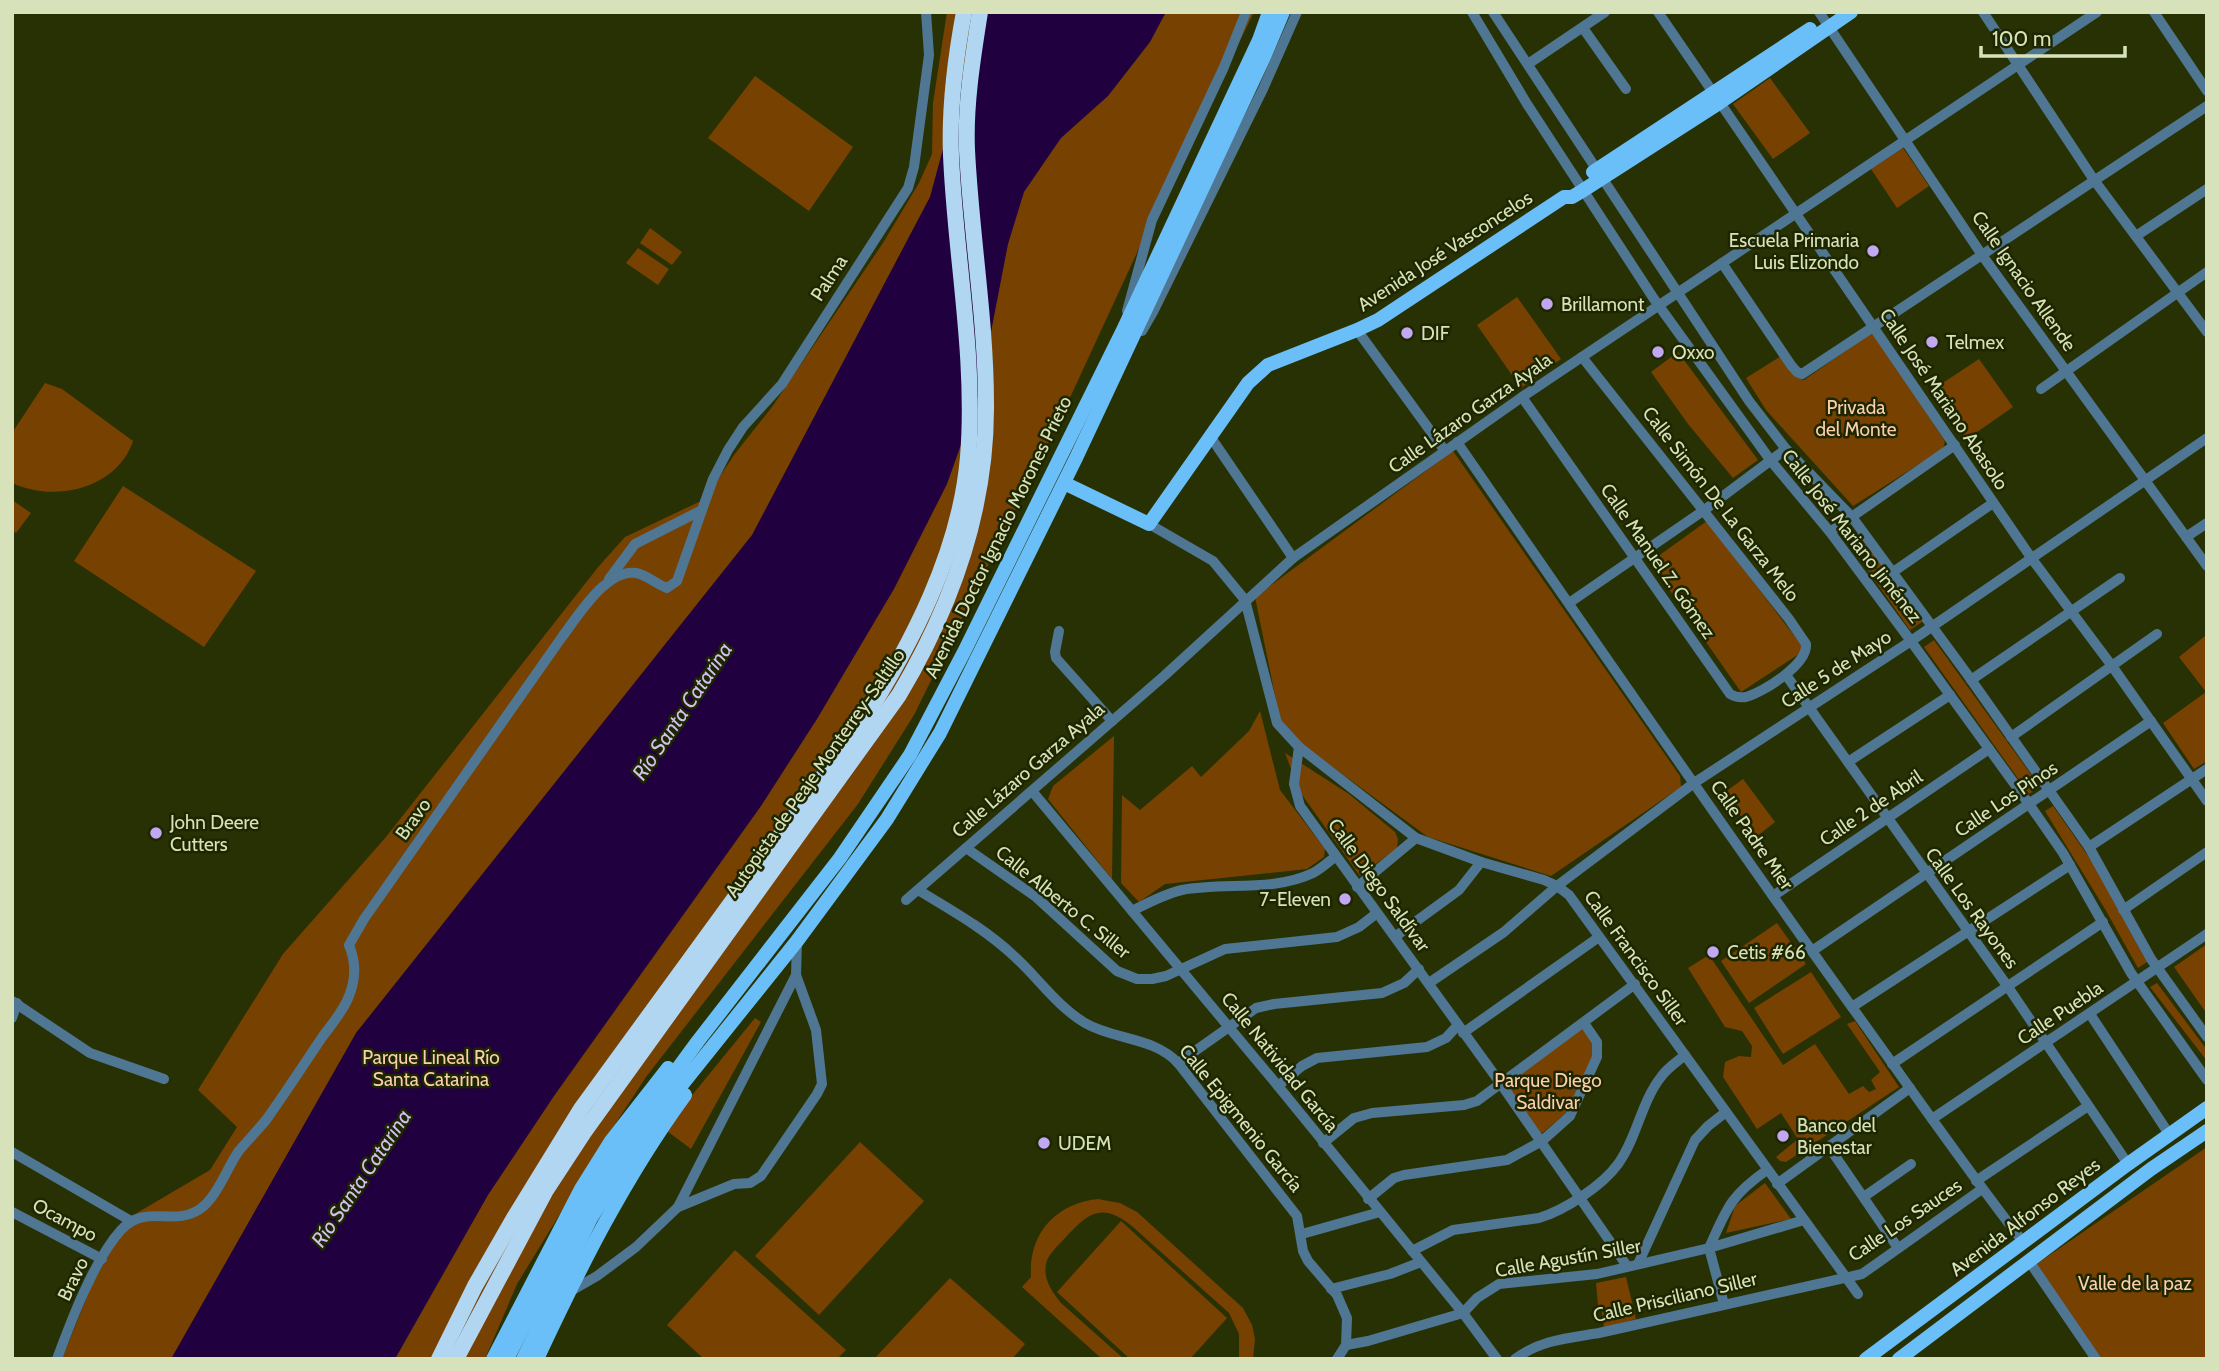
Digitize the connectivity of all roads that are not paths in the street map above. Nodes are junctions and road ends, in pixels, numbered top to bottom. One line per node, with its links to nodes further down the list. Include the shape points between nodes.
1 (926, 12): 57 (street, Palma, via 930,44 912,178 782,384 728,450)
2 (964, 12): 188 (highway, Autopista de Peaje Monterrey-Saltillo, via 953,75 951,153 969,365 968,458 956,520 932,595 860,726 574,1120 481,1275)
3 (980, 12): 189 (highway, Autopista de Peaje Monterrey-Saltillo, via 971,69 967,149 981,305 984,444 967,543 946,603 899,695 546,1189)
4 (1246, 12): 39 (street, via 1152,220)
5 (1269, 12): 34 (main road, Avenida Doctor Ignacio Morones Prieto)
6 (1283, 12): 34 (main road, Avenida Doctor Ignacio Morones Prieto)
7 (1297, 12): 42 (street, Avenida Doctor Ignacio Morones Prieto, via 1153,312)
8 (1472, 12): 27 (street, Calle José Mariano Jiménez)
9 (1493, 12): 18 (street, Calle José Mariano Jiménez)
10 (1605, 12): 17 (street)
11 (1658, 12): 22 (street, Calle José Mariano Abasolo)
12 (1852, 12): 16 (main road, Avenida José Vasconcelos)
13 (1983, 12): 19 (street)
14 (2097, 12): 19 (street, Calle Lázaro Garza Ayala)
15 (2154, 12): 21 (street)
16 (1826, 18): 22 (main road, Avenida José Vasconcelos); 24 (street, Calle Ignacio Allende)
17 (1583, 27): 18 (street); 20 (street)
18 (1528, 64): 25 (street, Calle José Mariano Jiménez)
19 (2017, 66): 24 (street, Calle Lázaro Garza Ayala); 26 (street)
20 (1626, 89)
21 (2207, 91)
22 (1715, 97): 25 (main road, Avenida José Vasconcelos); 29 (street, Calle José Mariano Abasolo)
23 (2207, 106): 26 (street)
24 (1905, 141): 29 (street, Calle Lázaro Garza Ayala); 31 (street, Calle Ignacio Allende)
25 (1600, 173): 27 (main road, Avenida José Vasconcelos); 35 (street, Calle José Mariano Jiménez)
26 (2094, 180): 30 (street); 31 (street)
27 (1579, 187): 37 (street, Calle José Mariano Jiménez); 40 (main road, Avenida José Vasconcelos, via 1572,197 1563,197)
28 (2207, 189): 30 (street)
29 (1797, 213): 32 (street, Calle Lázaro Garza Ayala); 38 (street, Calle José Mariano Abasolo)
30 (2136, 236): 36 (street)
31 (1982, 255): 38 (street); 44 (street, Calle Ignacio Allende)
32 (1722, 263): 35 (street, Calle Lázaro Garza Ayala); 38 (street, via 1797,372 1808,371)
33 (2207, 272): 36 (street)
34 (1154, 277): 39 (main road, Avenida Doctor Ignacio Morones Prieto); 42 (main road, Avenida Doctor Ignacio Morones Prieto)
35 (1678, 292): 37 (street, Calle Lázaro Garza Ayala); 51 (street, Calle José Mariano Jiménez)
36 (2179, 292): 41 (street); 44 (street)
37 (1659, 306): 43 (street, Calle Lázaro Garza Ayala); 53 (street, Calle José Mariano Jiménez)
38 (1873, 325): 50 (street, Calle José Mariano Abasolo)
39 (1123, 330): 136 (main road, Avenida Doctor Ignacio Morones Prieto, via 910,755 840,858)
40 (1357, 330): 47 (main road, Avenida José Vasconcelos, via 1268,365 1252,378); 52 (street)
41 (2207, 332)
42 (1129, 347): 55 (main road, Avenida Doctor Ignacio Morones Prieto)
43 (1582, 357): 46 (street, Calle Lázaro Garza Ayala); 58 (street, Calle Simón De La Garza Melo)
44 (2066, 372): 45 (street); 54 (street, Calle Ignacio Allende)
45 (2041, 389)
46 (1522, 397): 49 (street, Calle Lázaro Garza Ayala); 65 (street, Calle Manuel Z. Gómez)
47 (1210, 436): 61 (main road, Avenida José Vasconcelos); 64 (street)
48 (2207, 438): 54 (street, Calle 5 de Mayo)
49 (1457, 442): 52 (street, Calle Lázaro Garza Ayala); 72 (street, Calle Padre Mier)
50 (1955, 445): 56 (street, Calle José Mariano Abasolo); 59 (street)
51 (1786, 449): 53 (street); 59 (street, Calle José Mariano Jiménez)
52 (1445, 451): 64 (street, Calle Lázaro Garza Ayala)
53 (1771, 461): 58 (street); 62 (street, Calle José Mariano Jiménez)
54 (2145, 480): 63 (street, Calle Ignacio Allende); 66 (street, Calle 5 de Mayo)
55 (1063, 482): 61 (main road); 118 (main road, Avenida Doctor Ignacio Morones Prieto, via 940,733 887,819)
56 (1993, 503): 66 (street, Calle José Mariano Abasolo); 68 (street)
57 (700, 511): 70 (street, Bravo, via 635,544); 70 (street, via 673,585 667,588 638,573 617,576)
58 (1703, 511): 65 (street); 79 (street, Calle Simón De La Garza Melo, via 1806,644 1804,656)
59 (1852, 517): 62 (street); 68 (street, Calle José Mariano Jiménez)
60 (2207, 523): 63 (street)
61 (1149, 524): 71 (street, via 1213,561)
62 (1830, 532): 77 (street, Calle José Mariano Jiménez)
63 (2186, 537): 67 (street, Calle Ignacio Allende)
64 (1293, 558): 71 (street, Calle Lázaro Garza Ayala)
65 (1634, 559): 72 (street); 79 (street, Calle Manuel Z. Gómez, via 1730,694 1746,697)
66 (2032, 559): 73 (street, Calle José Mariano Abasolo); 74 (street, Calle 5 de Mayo)
67 (2207, 566)
68 (1893, 572): 74 (street, Calle José Mariano Jiménez)
69 (2120, 578): 73 (street)
70 (606, 584): 170 (street, Bravo, via 562,637 383,890 349,945 355,971 348,1000 206,1204 187,1215 146,1215)
71 (1245, 600): 83 (street, Calle Lázaro Garza Ayala); 86 (street, via 1277,723)
72 (1569, 603): 91 (street, Calle Padre Mier)
73 (2071, 612): 78 (street, Calle José Mariano Abasolo); 80 (street)
74 (1932, 627): 77 (street, Calle 5 de Mayo); 80 (street, Calle José Mariano Jiménez)
75 (1059, 631): 83 (street, via 1056,658)
76 (2157, 634): 78 (street)
77 (1911, 641): 81 (street, Calle José Mariano Jiménez); 82 (street, Calle 5 de Mayo)
78 (2112, 666): 84 (street, Calle José Mariano Abasolo); 85 (street)
79 (1786, 675): 82 (street, Calle Los Rayones)
80 (1971, 680): 85 (street, Calle José Mariano Jiménez)
81 (1950, 695): 87 (street, Calle José Mariano Jiménez); 88 (street)
82 (1809, 707): 88 (street, Calle Los Rayones); 91 (street, Calle 5 de Mayo)
83 (1112, 721): 92 (street, Calle Lázaro Garza Ayala)
84 (2151, 721): 90 (street, Calle José Mariano Abasolo); 93 (street, Calle Los Pinos)
85 (2011, 737): 93 (street, Calle José Mariano Jiménez)
86 (1299, 747): 97 (street, Calle Francisco Siller); 101 (street, Calle Diego Saldívar, via 1295,795)
87 (1989, 749): 95 (street, Calle José Mariano Jiménez); 96 (street, Calle 2 de Abril)
88 (1848, 762): 96 (street, Calle Los Rayones)
89 (2207, 769): 90 (street)
90 (2192, 779): 94 (street, Calle José Mariano Abasolo); 98 (street)
91 (1694, 783): 105 (street, Calle 5 de Mayo); 108 (street, Calle Padre Mier)
92 (1032, 791): 99 (street, Calle Lázaro Garza Ayala); 111 (street, Calle Natividad García)
93 (2050, 791): 95 (street, Calle Los Pinos); 98 (street, Calle José Mariano Jiménez)
94 (2207, 801)
95 (2029, 804): 103 (street, Calle José Mariano Jiménez); 104 (street, Calle Los Pinos)
96 (1887, 819): 104 (street, Calle Los Rayones); 108 (street, Calle 2 de Abril)
97 (1416, 838): 102 (street, Calle Francisco Siller); 106 (street)
98 (2090, 847): 110 (street, Calle José Mariano Jiménez)
99 (966, 848): 107 (street, Calle Lázaro Garza Ayala); 121 (street, Calle Alberto C. Siller, via 1036,897 1117,971 1152,979)
100 (2207, 852): 110 (street)
101 (1335, 857): 106 (street, Calle Diego Saldívar); 111 (street, via 1304,877 1184,890)
102 (1481, 862): 105 (street, Calle Francisco Siller); 116 (street, via 1459,890)
103 (2070, 865): 113 (street, Calle José Mariano Jiménez); 114 (street)
104 (1926, 874): 114 (street, Calle Los Rayones); 119 (street, Calle Los Pinos)
105 (1557, 886): 117 (street, Calle Francisco Siller, via 1576,903); 124 (street, Calle 5 de Mayo, via 1504,932)
106 (1357, 887): 112 (street, Calle Diego Saldívar)
107 (918, 890): 109 (street, Calle Lázaro Garza Ayala); 140 (street, Calle Epigmenio García, via 1014,955 1085,1023 1156,1047)
108 (1773, 896): 119 (street, Calle Padre Mier)
109 (906, 900)
110 (2123, 910): 120 (street, Calle José Mariano Jiménez)
111 (1132, 911): 121 (street, Calle Natividad García)
112 (1377, 913): 116 (street, Calle Diego Saldívar); 121 (street, Calle Alberto C. Siller, via 1337,937 1225,949)
113 (2103, 922): 125 (street, Calle José Mariano Jiménez); 127 (street)
114 (1967, 931): 127 (street, Calle Los Rayones); 129 (street)
115 (2207, 934): 120 (street, Calle Puebla)
116 (1396, 936): 122 (street, Calle Diego Saldívar)
117 (1599, 937): 126 (street, Calle Francisco Siller); 134 (street)
118 (797, 941): 123 (street); 138 (main road, Avenida Doctor Ignacio Morones Prieto)
119 (1812, 951): 129 (street, Calle Padre Mier)
120 (2159, 968): 125 (street, Calle Puebla); 135 (street, Calle José Mariano Jiménez)
121 (1182, 970): 133 (street, Calle Natividad García)
122 (1419, 970): 124 (street, Calle Diego Saldívar); 133 (street, via 1394,990 1265,1005)
123 (796, 975): 166 (street); 166 (street, via 816,1030 819,1091 761,1176)
124 (1429, 983): 134 (street, Calle Diego Saldívar)
125 (2138, 983): 130 (street, Calle Puebla); 144 (street, Calle José Mariano Jiménez)
126 (1634, 984): 132 (street); 139 (street, Calle Francisco Siller)
127 (2008, 987): 137 (street, Calle Los Rayones); 141 (street)
128 (15, 1002): 131 (street); 143 (street, via 89,1053)
129 (1852, 1007): 141 (street, Calle Padre Mier)
130 (2090, 1014): 137 (street, Calle Puebla); 153 (street)
131 (12, 1018)
132 (1584, 1023): 145 (street); 154 (street, via 1597,1042 1597,1056 1570,1116)
133 (1228, 1027): 140 (street); 146 (street, Calle Natividad García)
134 (1460, 1029): 145 (street, Calle Diego Saldívar); 146 (street, via 1427,1047 1317,1058)
135 (2207, 1037)
136 (698, 1041): 142 (main road, Avenida Doctor Ignacio Morones Prieto); 190 (main road, Avenida Doctor Ignacio Morones Prieto, via 680,1054 611,1141)
137 (2046, 1043): 148 (street, Calle Los Rayones); 151 (street, Calle Puebla)
138 (713, 1048): 142 (main road, Avenida Doctor Ignacio Morones Prieto); 182 (main road, Avenida Doctor Ignacio Morones Prieto, via 622,1190)
139 (1685, 1055): 150 (street, Calle Francisco Siller); 164 (street, via 1653,1088 1619,1163)
140 (1178, 1063): 171 (street, Calle Epigmenio García, via 1294,1210)
141 (1892, 1064): 147 (street, Calle Padre Mier)
142 (686, 1069): 191 (main road, Avenida Doctor Ignacio Morones Prieto, via 621,1146); 192 (main road, Avenida Doctor Ignacio Morones Prieto, via 597,1208)
143 (163, 1079)
144 (2207, 1080)
145 (1501, 1084): 154 (street, Calle Diego Saldívar); 155 (street, via 1464,1105 1363,1115)
146 (1278, 1086): 155 (street, Calle Natividad García)
147 (1909, 1088): 151 (street, Calle Padre Mier); 156 (street)
148 (2088, 1106): 159 (street, Calle Los Rayones); 162 (street, Calle Los Sauces)
149 (2207, 1108): 153 (main road, Avenida Alfonso Reyes)
150 (1726, 1112): 160 (street, Calle Francisco Siller); 179 (street, via 1695,1140)
151 (1932, 1119): 162 (street, Calle Padre Mier)
152 (2207, 1131): 177 (main road, Avenida Alfonso Reyes)
153 (2169, 1134): 159 (main road, Avenida Alfonso Reyes)
154 (1542, 1141): 164 (street, Calle Diego Saldívar); 165 (street, via 1507,1160 1394,1178)
155 (1323, 1143): 165 (street, Calle Natividad García)
156 (1829, 1147): 161 (street); 163 (street)
157 (12, 1152): 170 (street)
158 (1911, 1164): 163 (street)
159 (2128, 1164): 172 (main road, Avenida Alfonso Reyes)
160 (1767, 1170): 161 (street, Calle Francisco Siller); 173 (street, via 1738,1192)
161 (1777, 1184): 169 (street, Calle Francisco Siller)
162 (1979, 1185): 172 (street, Calle Padre Mier); 174 (street, Calle Los Sauces)
163 (1865, 1196): 174 (street)
164 (1581, 1197): 175 (street, via 1553,1214 1453,1230); 179 (street, Calle Diego Saldívar)
165 (1368, 1199): 168 (street, Calle Natividad García)
166 (678, 1207): 182 (street, via 636,1247)
167 (12, 1212): 176 (street, Ocampo)
168 (1380, 1212): 171 (street); 175 (street, Calle Natividad García)
169 (1804, 1220): 173 (street, Calle Agustín Siller); 180 (street, Calle Francisco Siller)
170 (131, 1221): 176 (street, Bravo)
171 (1302, 1234): 181 (street, Calle Epigmenio García, via 1308,1261)
172 (2024, 1243): 197 (main road, Avenida Alfonso Reyes)
173 (1709, 1248): 179 (street, Calle Agustín Siller); 184 (street)
174 (1898, 1248): 180 (street, Calle Los Sauces, via 1867,1271)
175 (1412, 1251): 178 (street, Calle Natividad García)
176 (102, 1259): 187 (street, Bravo)
177 (2029, 1261): 198 (main road, Avenida Alfonso Reyes); 199 (street)
178 (1420, 1262): 181 (street); 185 (street, Calle Natividad García)
179 (1633, 1265): 185 (street, Calle Agustín Siller, via 1499,1284)
180 (1847, 1277): 183 (street, Calle Francisco Siller); 184 (street, Calle Prisciliano Siller)
181 (1331, 1289): 186 (street, Calle Epigmenio García, via 1347,1318)
182 (569, 1291): 193 (main road, Avenida Doctor Ignacio Morones Prieto)
183 (1858, 1294)
184 (1724, 1304): 196 (street, Calle Prisciliano Siller, via 1544,1343)
185 (1463, 1312): 186 (street, Calle Agustín Siller); 195 (street, Calle Natividad García)
186 (1346, 1345): 194 (street)
187 (57, 1359)
188 (439, 1359)
189 (456, 1359)
190 (493, 1359)
191 (507, 1359)
192 (523, 1359)
193 (537, 1359)
194 (1337, 1359)
195 (1497, 1359)
196 (1515, 1359)
197 (1867, 1359)
198 (1899, 1359)
199 (2095, 1359)

